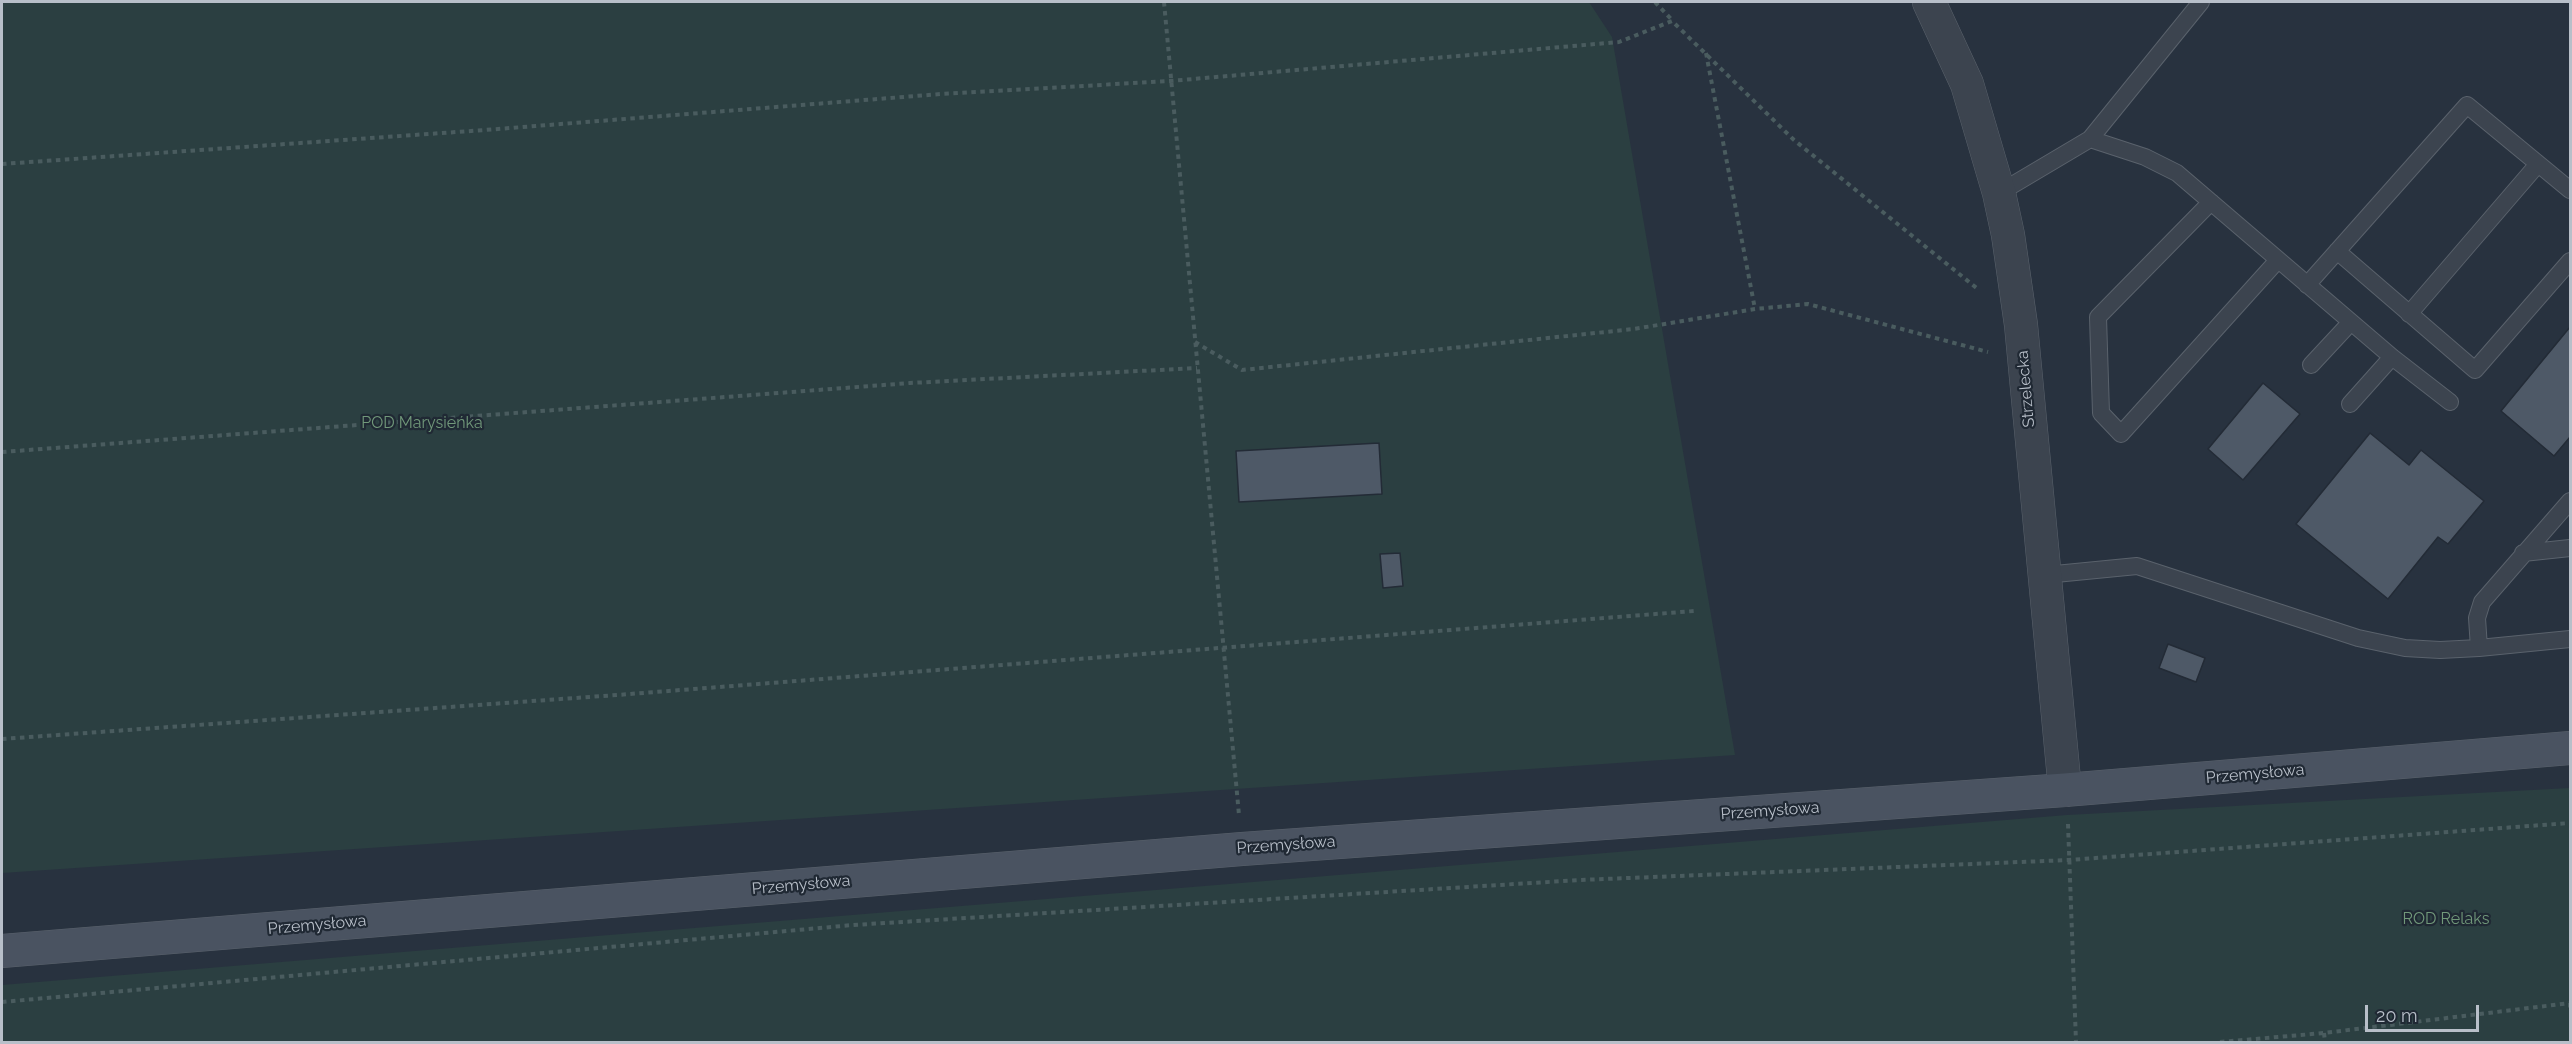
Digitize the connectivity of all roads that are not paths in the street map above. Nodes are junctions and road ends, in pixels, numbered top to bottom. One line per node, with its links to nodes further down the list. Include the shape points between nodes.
1 (1929, 2): 6 (street, Strzelecka, via 1967,84)
2 (2201, 2): 3 (lane)
3 (2090, 139): 6 (lane); 7 (lane, via 2145,157 2177,173)
4 (2538, 164): 5 (lane); 8 (lane, via 2467,105); 12 (lane)
5 (2571, 190)
6 (1999, 193): 21 (street, Strzelecka, via 2021,325)
7 (2211, 202): 9 (lane); 9 (lane, via 2098,317 2101,413 2121,434)
8 (2337, 251): 11 (lane); 12 (lane)
9 (2278, 260): 11 (lane)
10 (2571, 261): 12 (lane, via 2475,370)
11 (2307, 285): 13 (lane)
12 (2409, 314)
13 (2351, 322): 14 (lane); 15 (lane)
14 (2392, 357): 16 (lane); 17 (lane)
15 (2311, 365)
16 (2450, 402)
17 (2349, 404)
18 (2571, 501): 20 (lane)
19 (2571, 548): 20 (lane)
20 (2523, 553): 23 (lane, via 2478,610)
21 (2045, 575): 23 (lane, via 2138,566 2358,638 2405,648); 25 (street, Strzelecka)
22 (2571, 639): 23 (lane)
23 (2479, 648)
24 (2571, 748): 25 (street, Przemysłowa)
25 (2065, 790): 26 (street, Przemysłowa, via 1242,849)
26 (2, 951)

